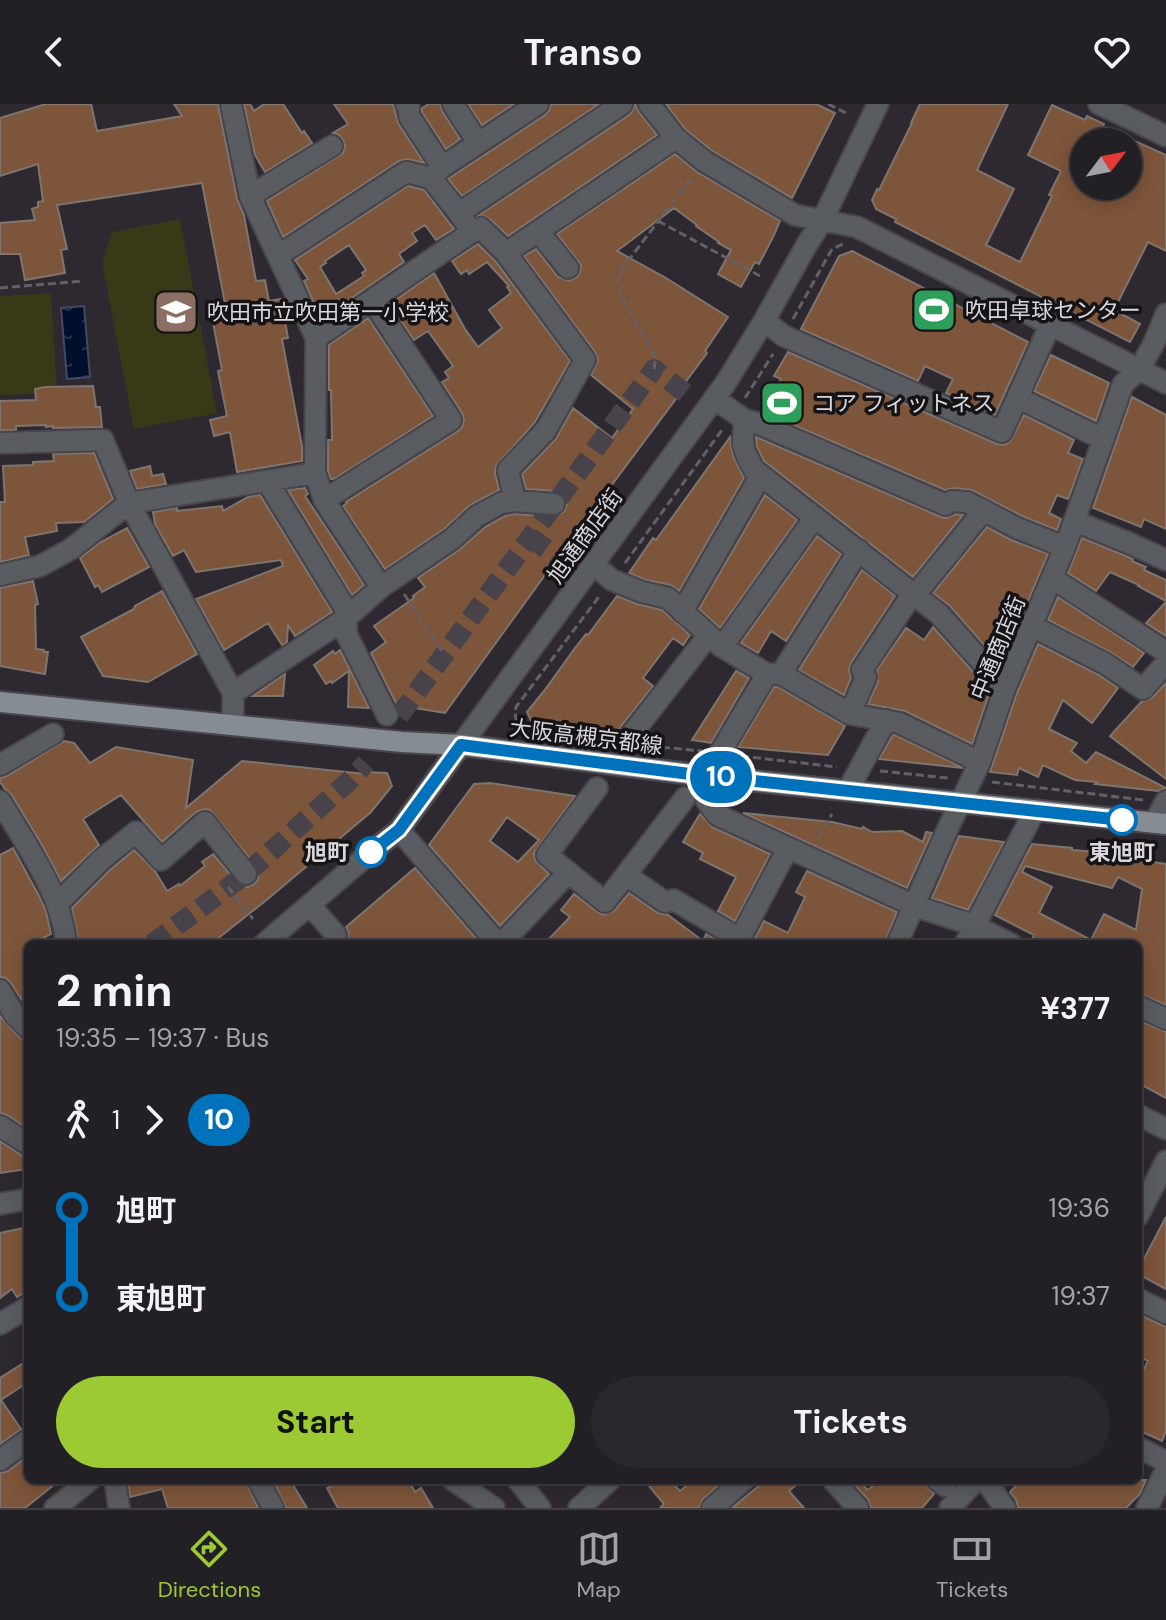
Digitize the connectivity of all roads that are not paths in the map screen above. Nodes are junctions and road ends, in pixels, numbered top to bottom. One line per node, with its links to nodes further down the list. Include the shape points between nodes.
1 (231, 104): 14 (street)
2 (453, 104): 11 (street)
3 (538, 104): 11 (street)
4 (622, 104): 15 (street)
5 (649, 104): 10 (street)
6 (878, 104): 16 (street, 旭通商店街)
7 (1099, 104): 9 (street)
8 (410, 105): 13 (street, via 409,116)
9 (1166, 136)
10 (676, 138): 16 (street, via 704,161 795,215); 17 (street)
11 (478, 143): 13 (street)
12 (332, 146): 14 (street)
13 (436, 172): 15 (street); 20 (street, via 406,172)
14 (250, 196): 20 (street)
15 (459, 213): 18 (street)
16 (823, 219): 24 (street, 旭通商店街); 25 (street, via 857,227)
17 (538, 231): 19 (street); 21 (street)
18 (472, 232): 19 (street, via 481,228); 22 (street)
19 (506, 253): 38 (street, via 585,360 546,430 508,470)
20 (279, 255): 26 (street)
21 (568, 268)
22 (372, 300): 26 (street); 37 (street, via 451,420)
23 (1166, 314): 27 (street, 中通商店街)
24 (764, 321): 29 (street, via 784,336 1002,432); 30 (street, 旭通商店街)
25 (1050, 325): 27 (street); 29 (street)
26 (316, 338): 34 (street)
27 (1139, 370): 28 (street); 32 (street, 中通商店街, via 1123,384)
28 (1166, 383)
29 (1018, 398): 32 (street)
30 (715, 399): 31 (street); 47 (street, 旭通商店街)
31 (745, 420): 35 (street, via 743,450); 41 (street, via 946,505 967,502)
32 (1103, 439): 43 (street, 中通商店街)
33 (0, 443): 39 (street, via 103,440)
34 (315, 473): 36 (street); 37 (street)
35 (761, 475): 42 (street); 52 (street)
36 (267, 481): 39 (street); 53 (street, via 345,608)
37 (324, 500): 50 (street)
38 (515, 501): 40 (street); 50 (street, via 477,516)
39 (129, 503): 48 (street, via 71,549 40,566); 60 (street)
40 (554, 504)
41 (984, 510): 44 (street); 51 (street)
42 (815, 517): 45 (street); 55 (street)
43 (1074, 521): 44 (street, 中通商店街); 46 (street)
44 (1065, 547): 49 (street, 中通商店街)
45 (859, 550): 51 (street); 58 (street)
46 (1166, 560)
47 (594, 565): 52 (street, via 612,580 668,598); 68 (street, 旭通商店街)
48 (0, 575)
49 (1052, 578): 54 (street, 中通商店街); 56 (street)
50 (387, 582): 53 (street)
51 (915, 595): 59 (street, via 939,614); 62 (street, via 862,670 866,677)
52 (682, 612): 55 (street)
53 (345, 619): 60 (street); 63 (street, via 347,635)
54 (1032, 626): 57 (street, via 1143,689); 59 (street, 中通商店街)
55 (715, 642): 58 (street); 67 (street)
56 (1166, 652)
57 (1166, 663)
58 (774, 674): 62 (street); 69 (street)
59 (1005, 688): 70 (street, 中通商店街)
60 (233, 693): 65 (street)
61 (0, 702): 65 (main road, 大阪高槻京都線)
62 (850, 714): 64 (street)
63 (387, 715)
64 (886, 720): 70 (street); 74 (street)
65 (233, 724): 68 (main road, 大阪高槻京都線)
66 (53, 734): 71 (street)
67 (625, 743)
68 (461, 745): 72 (main road, 大阪高槻京都線); 81 (street, 旭通商店街)
69 (720, 753)
70 (980, 762): 78 (street, 中通商店街)
71 (0, 765)
72 (698, 775): 74 (main road, 大阪高槻京都線); 82 (street, via 717,815)
73 (597, 788): 83 (street, via 547,855)
74 (848, 790): 78 (main road, 大阪高槻京都線)
75 (685, 798): 85 (street)
76 (0, 801): 86 (street)
77 (1166, 801): 80 (street)
78 (962, 802): 79 (main road, 大阪高槻京都線); 88 (street, 中通商店街)
79 (1035, 810): 80 (main road, 大阪高槻京都線); 90 (street)
80 (1160, 824)
81 (399, 830): 87 (street, 旭通商店街); 93 (street)
82 (788, 848): 88 (street); 96 (street)
83 (568, 873): 85 (street, via 605,902); 94 (street)
84 (246, 874): 86 (street, via 205,822 161,860 136,832)
85 (626, 875): 95 (street)
86 (57, 904): 91 (street)
87 (310, 905): 89 (street); 92 (street, 旭通商店街)
88 (915, 906): 90 (street); 97 (street, 中通商店街)
89 (336, 935)
90 (969, 935): 98 (street)
91 (65, 940)
92 (269, 940)
93 (496, 940)
94 (504, 940)
95 (736, 940)
96 (740, 940)
97 (899, 940)
98 (992, 940)
99 (0, 990): 102 (street)
100 (1142, 1008): 101 (street)
101 (1166, 1019)
102 (24, 1024)
103 (1142, 1117): 105 (street)
104 (0, 1126): 106 (street)
105 (1166, 1129)
106 (24, 1141)
107 (1165, 1166): 110 (street)
108 (24, 1200): 109 (street)
109 (0, 1204)
110 (1142, 1209)
111 (1142, 1301): 113 (street)
112 (24, 1309): 114 (street)
113 (1166, 1313)
114 (0, 1324)
115 (24, 1443): 117 (street)
116 (1142, 1449): 118 (street)
117 (0, 1460)
118 (1166, 1462)
119 (1166, 1470): 140 (street)
120 (77, 1484): 130 (street)
121 (116, 1484): 131 (street)
122 (260, 1484): 132 (street)
123 (459, 1484): 133 (street)
124 (521, 1484): 134 (street)
125 (606, 1484): 135 (street)
126 (730, 1484): 136 (street)
127 (837, 1484): 137 (street)
128 (972, 1484): 138 (street)
129 (988, 1484): 139 (street)
130 (55, 1508)
131 (119, 1508)
132 (273, 1508)
133 (494, 1508)
134 (540, 1508)
135 (579, 1508)
136 (712, 1508)
137 (858, 1508)
138 (950, 1508)
139 (1005, 1508)
140 (1147, 1508)

